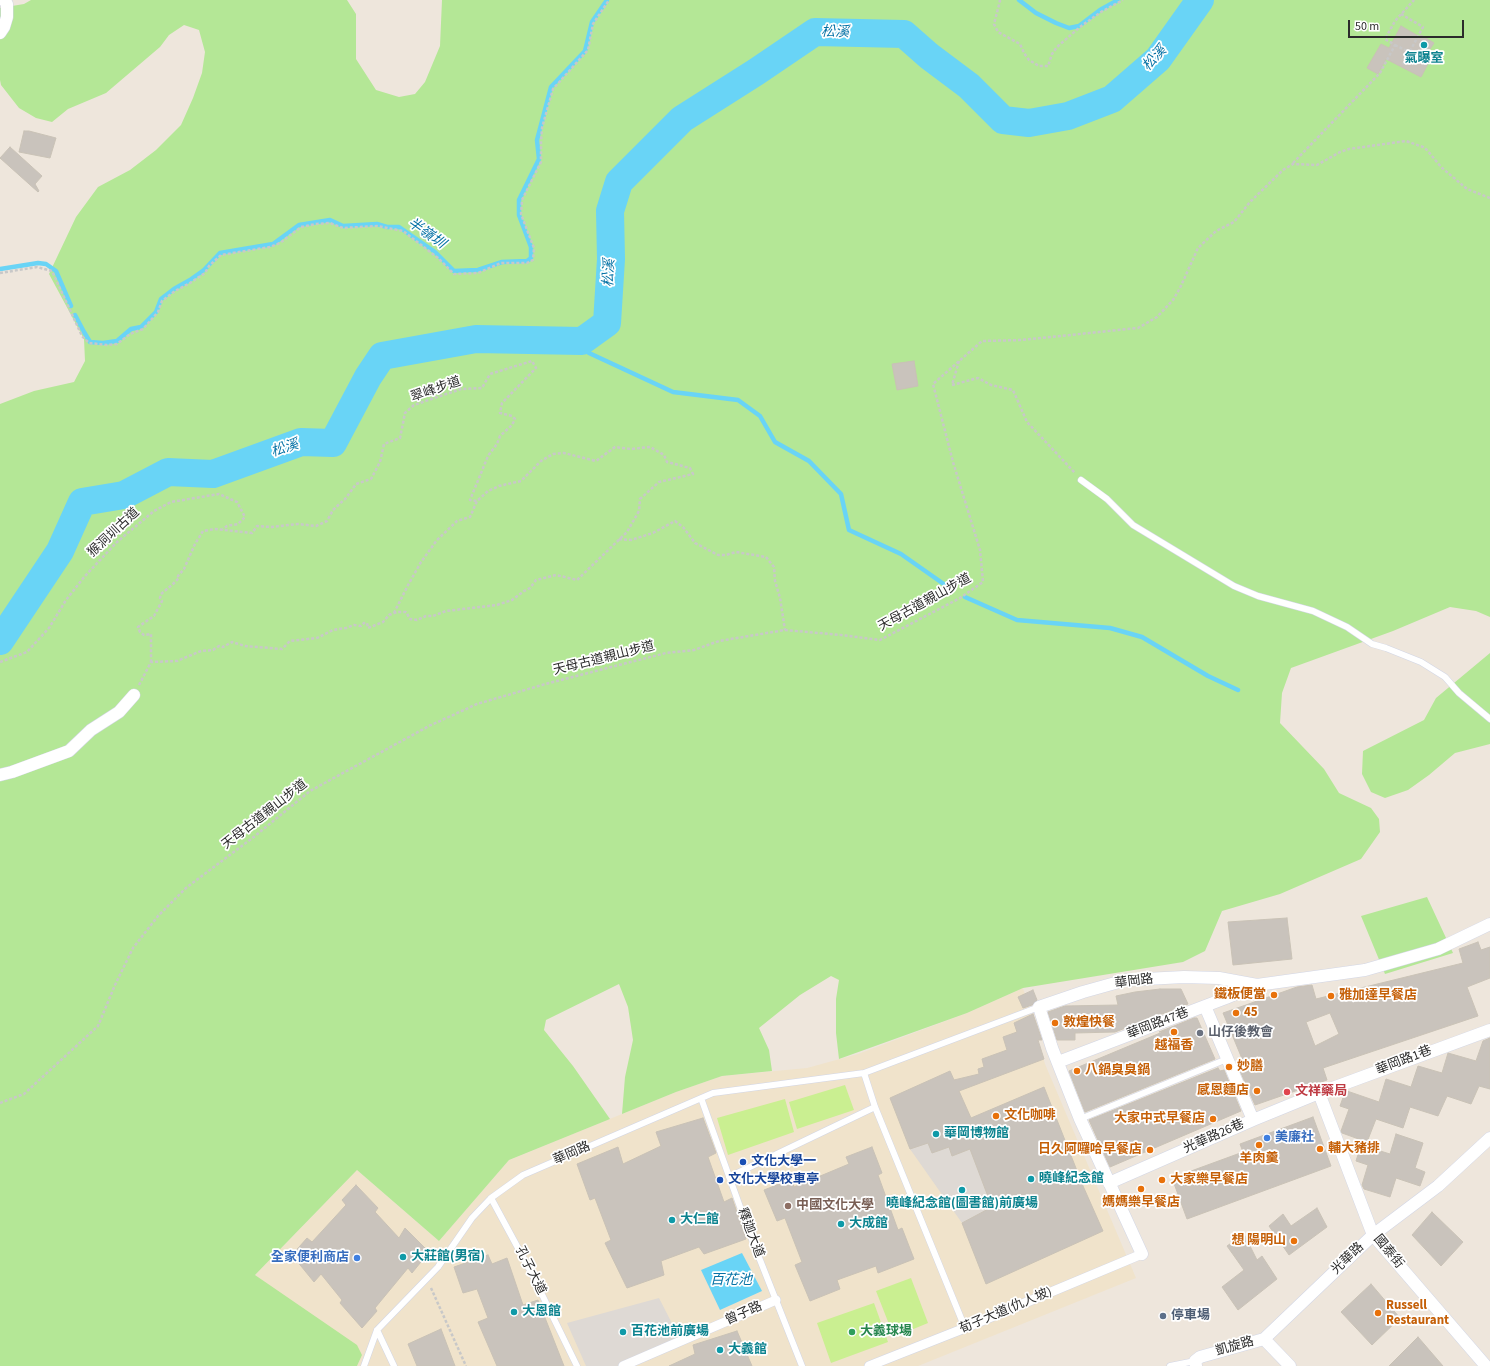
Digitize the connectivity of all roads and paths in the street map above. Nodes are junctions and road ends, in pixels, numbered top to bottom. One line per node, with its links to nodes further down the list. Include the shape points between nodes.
1 (4, 0): 7 (street, via 7,4 7,17)
2 (609, 0): 13 (path, via 593,24 588,50 553,89 542,128 541,162 522,200 521,214 534,248 533,260 527,263 501,263 478,273 454,274 438,258 402,231 377,226 343,228 330,223 316,224 302,227 270,247 221,255 205,273 175,290 162,301 158,312 143,330 130,334 116,344 107,345 90,343 82,336 52,271 37,267)
3 (999, 0): 4 (path, via 994,24 998,32 1020,44 1029,60 1038,66 1048,66 1057,47 1101,12)
4 (1123, 0)
5 (1414, 0): 6 (path)
6 (1401, 14): 8 (path, via 1385,39); 9 (path, via 1423,27)
7 (0, 33)
8 (1395, 45): 9 (path); 11 (path, 天母古道親山步道, via 1380,73)
9 (1409, 52): 10 (path)
10 (1402, 66)
11 (1293, 164): 12 (path, via 1317,165 1349,149 1406,142 1423,147 1441,167 1467,189); 14 (path, 天母古道親山步道, via 1283,170 1250,202 1234,222 1216,231 1198,248 1173,300 1157,317 1138,328 1020,340 982,341)
12 (1490, 198)
13 (0, 273)
14 (959, 360): 15 (path, via 952,385 978,378 991,385 1013,390 1027,422); 20 (path, 天母古道親山步道, via 934,384 953,462 980,550 983,582 960,598 880,640)
15 (1080, 480): 24 (lane, via 1107,499 1133,525 1234,586 1258,596 1313,611 1347,626 1372,644 1421,662 1445,677 1459,693)
16 (477, 501): 17 (path, 翠峰步道, via 470,500 488,456 500,436 515,419 500,413 502,403 536,368 532,361 490,374 482,388 461,389 414,405 405,413 400,438 384,444 380,462 371,478 356,484 346,498 332,510 327,521 316,526 257,526 252,533); 18 (path, via 488,491 499,486 521,481 541,461 553,454 564,453 596,461 615,447 650,447 664,455 667,462 690,468 693,474 659,482 640,499 639,511 627,532); 19 (path, via 470,517 457,521 437,540 406,587)
17 (223, 530): 21 (path, 猴洞圳古道, via 227,526 238,524 245,517 237,502 219,494 171,502 154,511 116,542 85,576 49,628 27,652); 22 (path, 翠峰步道, via 203,531 179,578 161,594 162,601 154,616 138,627 144,636 151,634)
18 (619, 539): 19 (path, via 577,580 556,575 536,580 530,588 497,606 446,611 417,620 410,619 406,612); 20 (path, via 631,540 653,533 675,521 695,543 718,555 736,552 766,557 774,567)
19 (394, 613): 22 (path, via 383,622 368,628 367,623 364,623 361,626 333,630 317,638 290,641 282,649 245,646 232,642 177,661)
20 (785, 630): 36 (path, 天母古道親山步道, via 719,641 694,650 666,653 620,664 477,704 429,726 310,791 256,836 186,888 158,916 133,948 98,1026 24,1094)
21 (0, 662)
22 (151, 662): 23 (path)
23 (134, 695): 25 (street, via 119,712 91,730 69,751)
24 (1490, 719)
25 (0, 775)
26 (1490, 924): 27 (street, 華岡路, via 1438,949 1365,970)
27 (1257, 985): 28 (street, 華岡路47巷); 29 (street, 華岡路, via 1219,978 1126,980)
28 (1205, 1006): 31 (street); 32 (street, 華岡路47巷)
29 (1039, 1007): 32 (street); 33 (lane, 華岡路)
30 (1490, 1030): 34 (street, 華岡路1巷)
31 (1227, 1059): 38 (lane); 39 (street)
32 (1058, 1062): 38 (street)
33 (864, 1072): 35 (lane, 華岡路, via 713,1093); 37 (lane)
34 (1319, 1092): 39 (street, 光華路26巷); 44 (street, 國泰街)
35 (701, 1098): 41 (lane, 釋迦大道); 43 (lane, 華岡路, via 524,1175)
36 (0, 1103)
37 (875, 1107): 41 (lane); 48 (lane)
38 (1080, 1119): 42 (street)
39 (1253, 1120): 42 (street, 光華路26巷)
40 (1490, 1138): 44 (street, 光華路, via 1438,1186)
41 (729, 1177): 47 (lane, 釋迦大道)
42 (1109, 1183): 45 (street)
43 (491, 1198): 46 (lane, 華岡路, via 472,1218); 55 (lane, 孔子大道)
44 (1373, 1235): 50 (street, 光華路); 61 (street, 國泰街)
45 (1142, 1254): 48 (street, 荀子大道(仇人坡))
46 (427, 1279): 49 (lane, 華岡路); 54 (path)
47 (776, 1300): 56 (street, 曾子路); 57 (lane, 釋迦大道)
48 (964, 1328): 58 (street, 荀子大道(仇人坡))
49 (377, 1330): 52 (lane, 華岡路); 53 (lane)
50 (1264, 1339): 51 (street, 凱旋路, via 1200,1358); 60 (street, 凱旋路)
51 (1196, 1364): 59 (lane, 凱旋路)
52 (364, 1366)
53 (394, 1366)
54 (466, 1366)
55 (577, 1366)
56 (623, 1366)
57 (802, 1366)
58 (869, 1366)
59 (1170, 1366)
60 (1290, 1366)
61 (1486, 1366)

